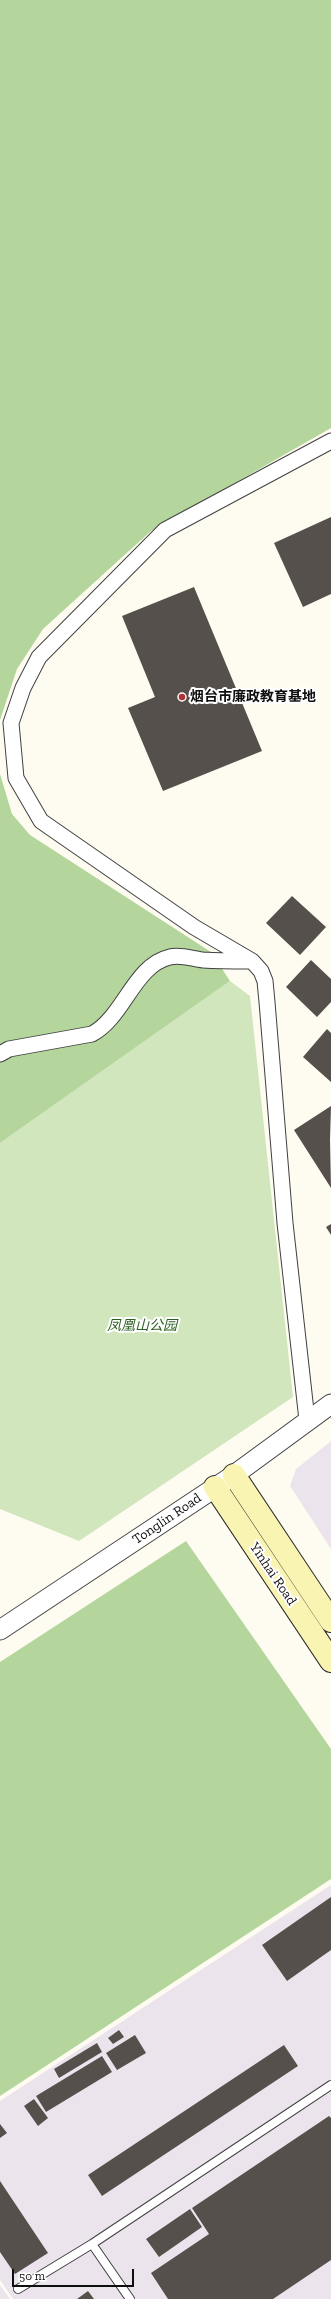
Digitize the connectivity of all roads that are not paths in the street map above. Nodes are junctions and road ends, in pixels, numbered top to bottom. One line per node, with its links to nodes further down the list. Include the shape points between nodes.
1 (331, 441): 2 (street, via 165,530 39,657 23,688 11,723 16,778 41,821 194,928)
2 (252, 961): 3 (street, via 172,956 159,960 148,968 103,1028 92,1034 9,1049); 5 (street, via 261,971 265,981 285,1224)
3 (0, 1054)
4 (331, 1404): 5 (street, Tonglin Road)
5 (308, 1420): 6 (street, Tonglin Road)
6 (234, 1475): 7 (street, Tonglin Road); 8 (main road, Yinhai Road)
7 (214, 1487): 9 (street, Tonglin Road); 10 (main road, Yinhai Road)
8 (331, 1621)
9 (0, 1630)
10 (331, 1660)
11 (331, 2085): 12 (lane)
12 (92, 2244): 13 (lane); 14 (lane)
13 (18, 2289)
14 (130, 2299)

